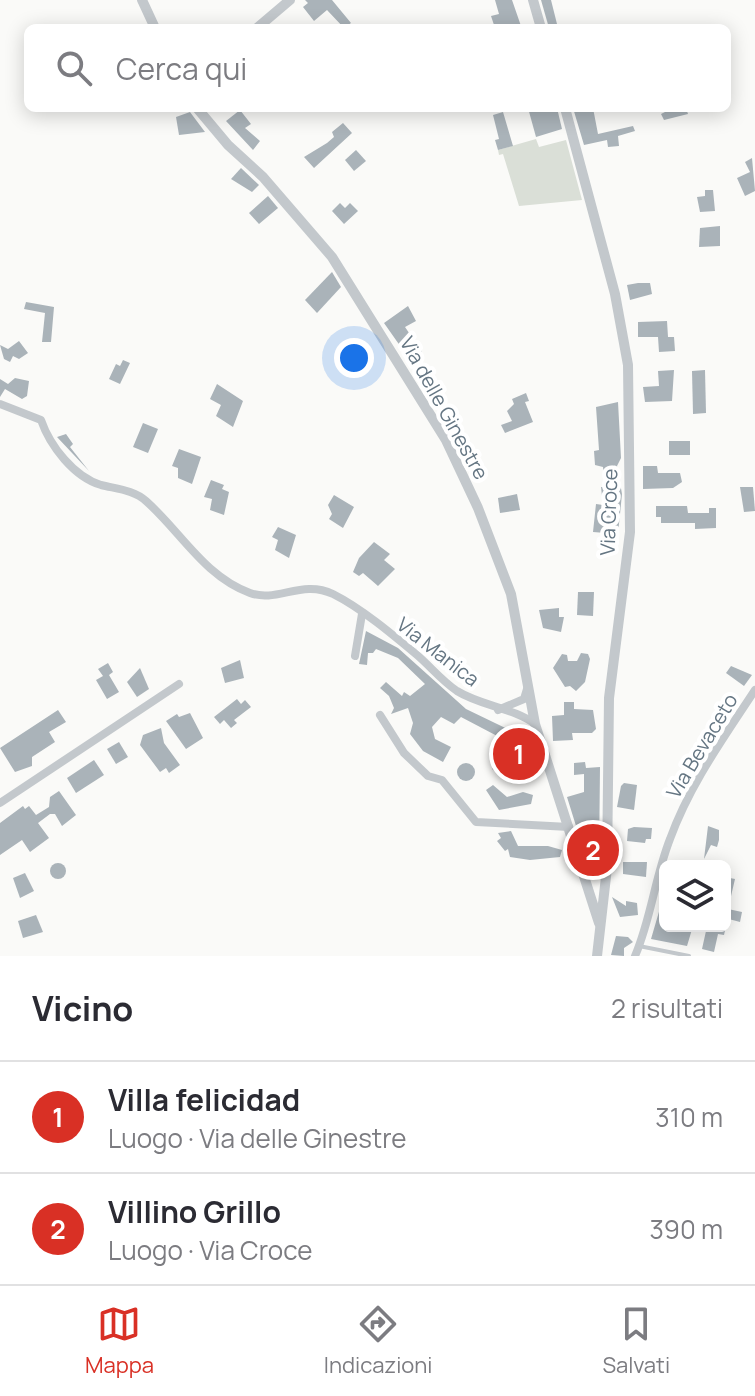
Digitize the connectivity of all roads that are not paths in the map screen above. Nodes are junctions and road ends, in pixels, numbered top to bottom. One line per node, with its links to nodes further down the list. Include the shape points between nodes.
1 (142, 0): 4 (street)
2 (290, 0): 5 (street)
3 (533, 0): 6 (street)
4 (153, 24)
5 (262, 24)
6 (540, 24)
7 (200, 112): 13 (street, Via delle Ginestre, via 332,257 432,415 478,508 511,594)
8 (566, 112): 20 (street, Via Croce, via 615,294 628,365 630,532 609,698)
9 (0, 404): 10 (street, Via Manica, via 41,420 47,437 91,481 139,495 200,560 230,583 253,594 320,588)
10 (362, 614): 11 (street); 15 (street, Via Manica, via 453,688)
11 (355, 656)
12 (179, 684): 18 (street)
13 (528, 685): 15 (street, via 524,699); 17 (street, Via delle Ginestre)
14 (755, 690): 23 (street, Via Bevaceto, via 686,800)
15 (498, 710): 17 (street, Via Manica)
16 (380, 715): 19 (street, via 404,753 428,776 442,780 476,822)
17 (535, 724): 19 (street, Via delle Ginestre)
18 (0, 803)
19 (569, 827): 21 (street, Via delle Ginestre)
20 (607, 868): 21 (street); 22 (street, Via Croce)
21 (585, 871): 22 (street, Via delle Ginestre)
22 (599, 923): 24 (street)
23 (639, 946): 25 (street, Via Bevaceto); 26 (lane)
24 (597, 956)
25 (635, 956)
26 (689, 956)

